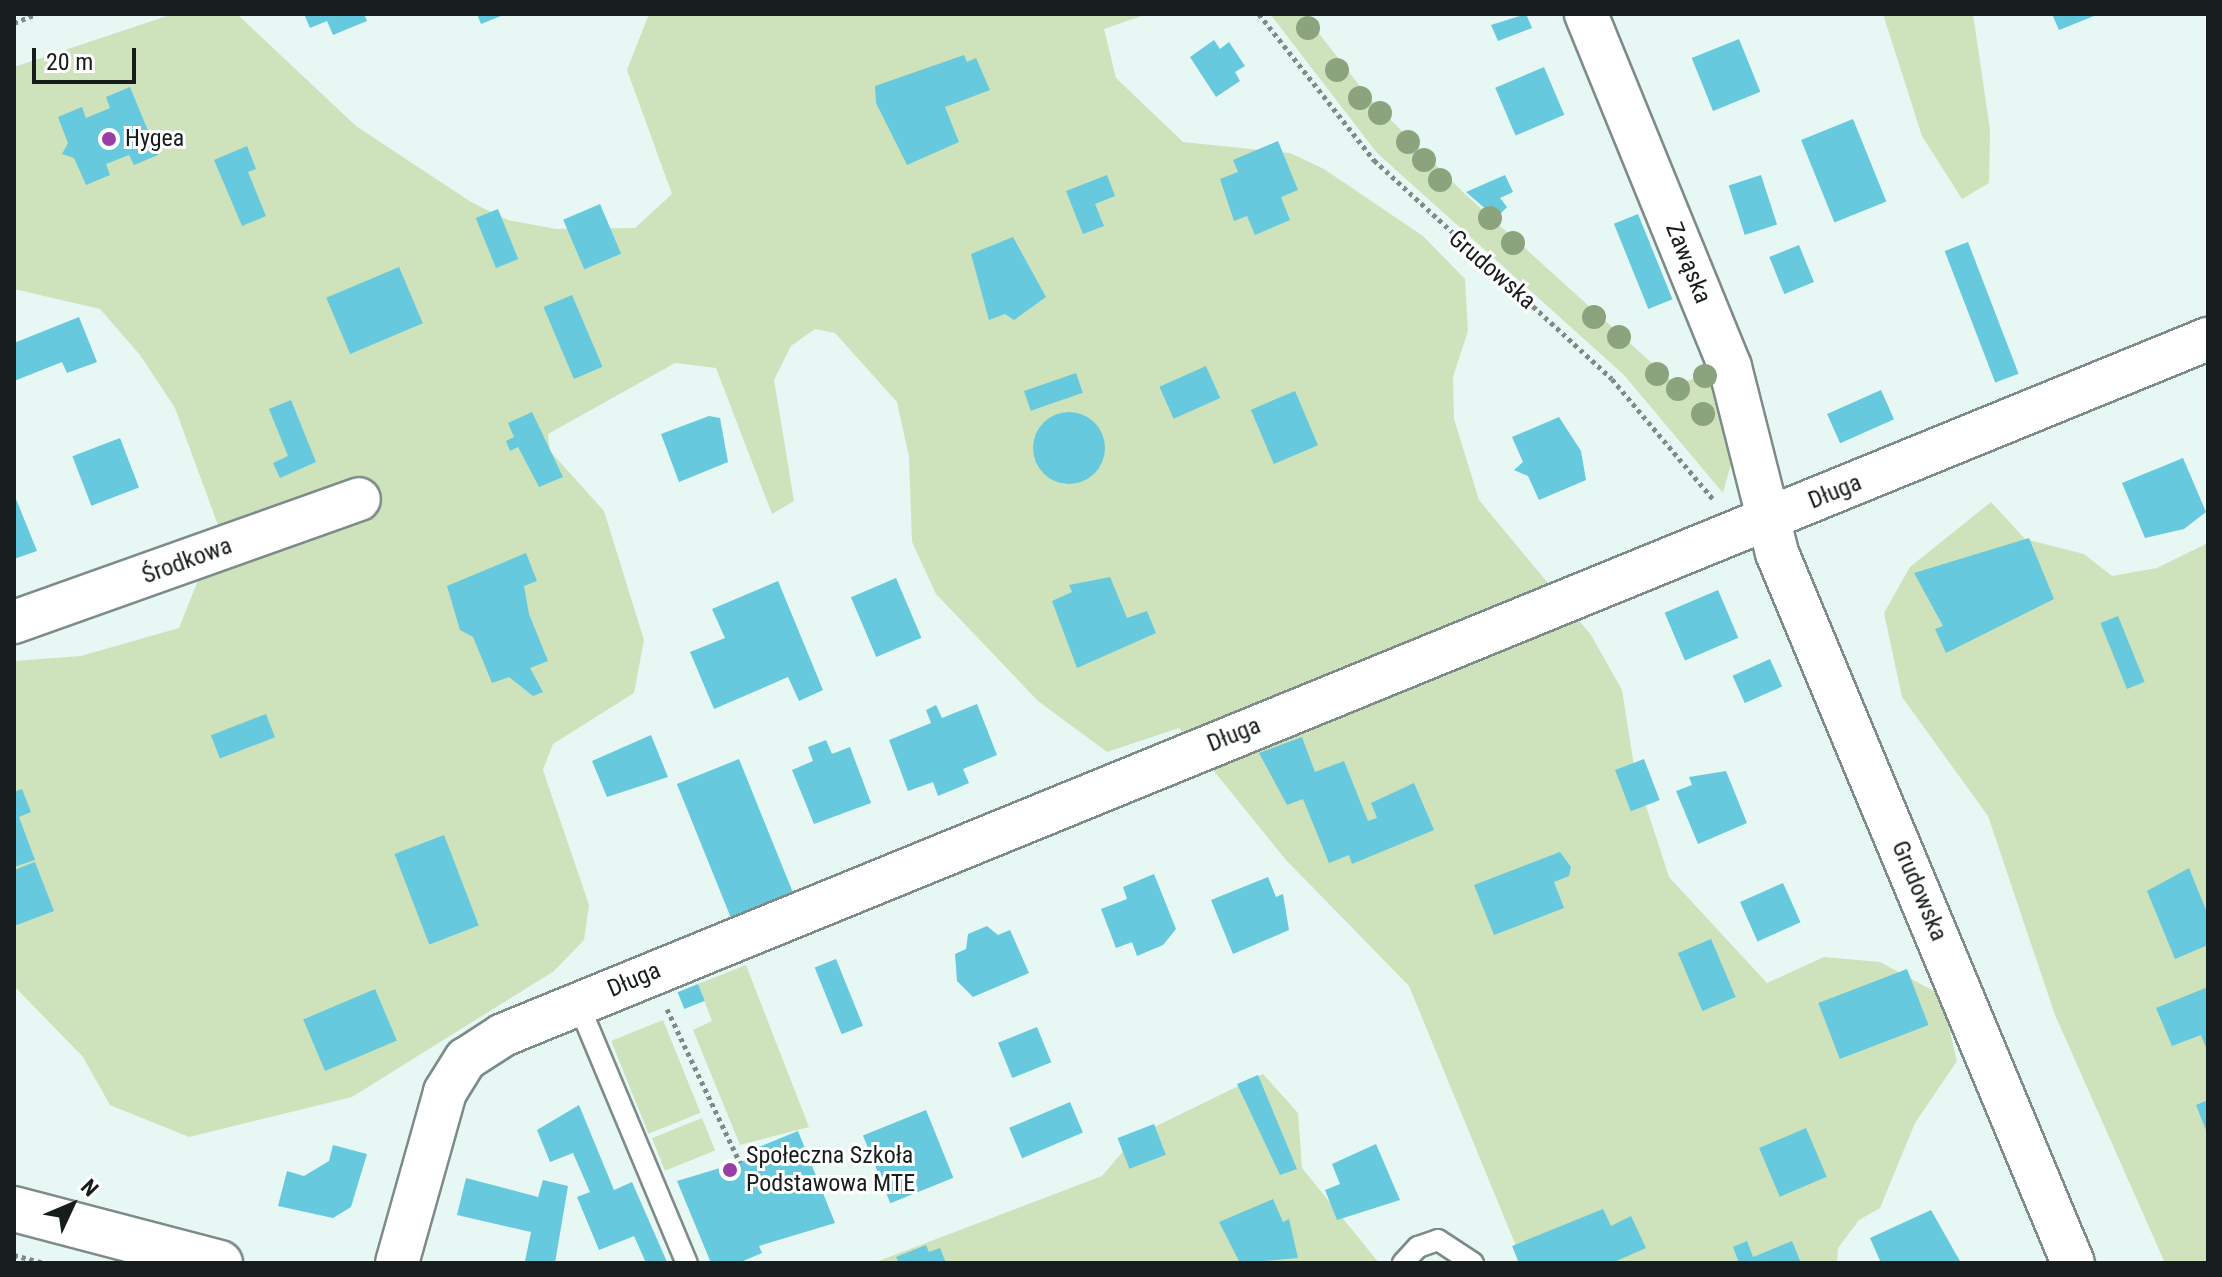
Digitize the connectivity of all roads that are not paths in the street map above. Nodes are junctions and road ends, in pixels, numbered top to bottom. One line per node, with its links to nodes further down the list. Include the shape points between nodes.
1 (1586, 14): 4 (street, Zawąska, via 1730,367)
2 (2208, 339): 4 (street, Długa)
3 (359, 499): 5 (street, Środkowa)
4 (1772, 518): 6 (street, Długa); 13 (street, Grudowska, via 1777,553)
5 (14, 622)
6 (578, 1003): 9 (street, Długa, via 466,1059 445,1092); 10 (lane)
7 (14, 1209): 8 (main road)
8 (220, 1263)
9 (397, 1263)
10 (687, 1263)
11 (1403, 1263): 12 (lane, via 1418,1247 1438,1240)
12 (1473, 1263)
13 (2073, 1263)

